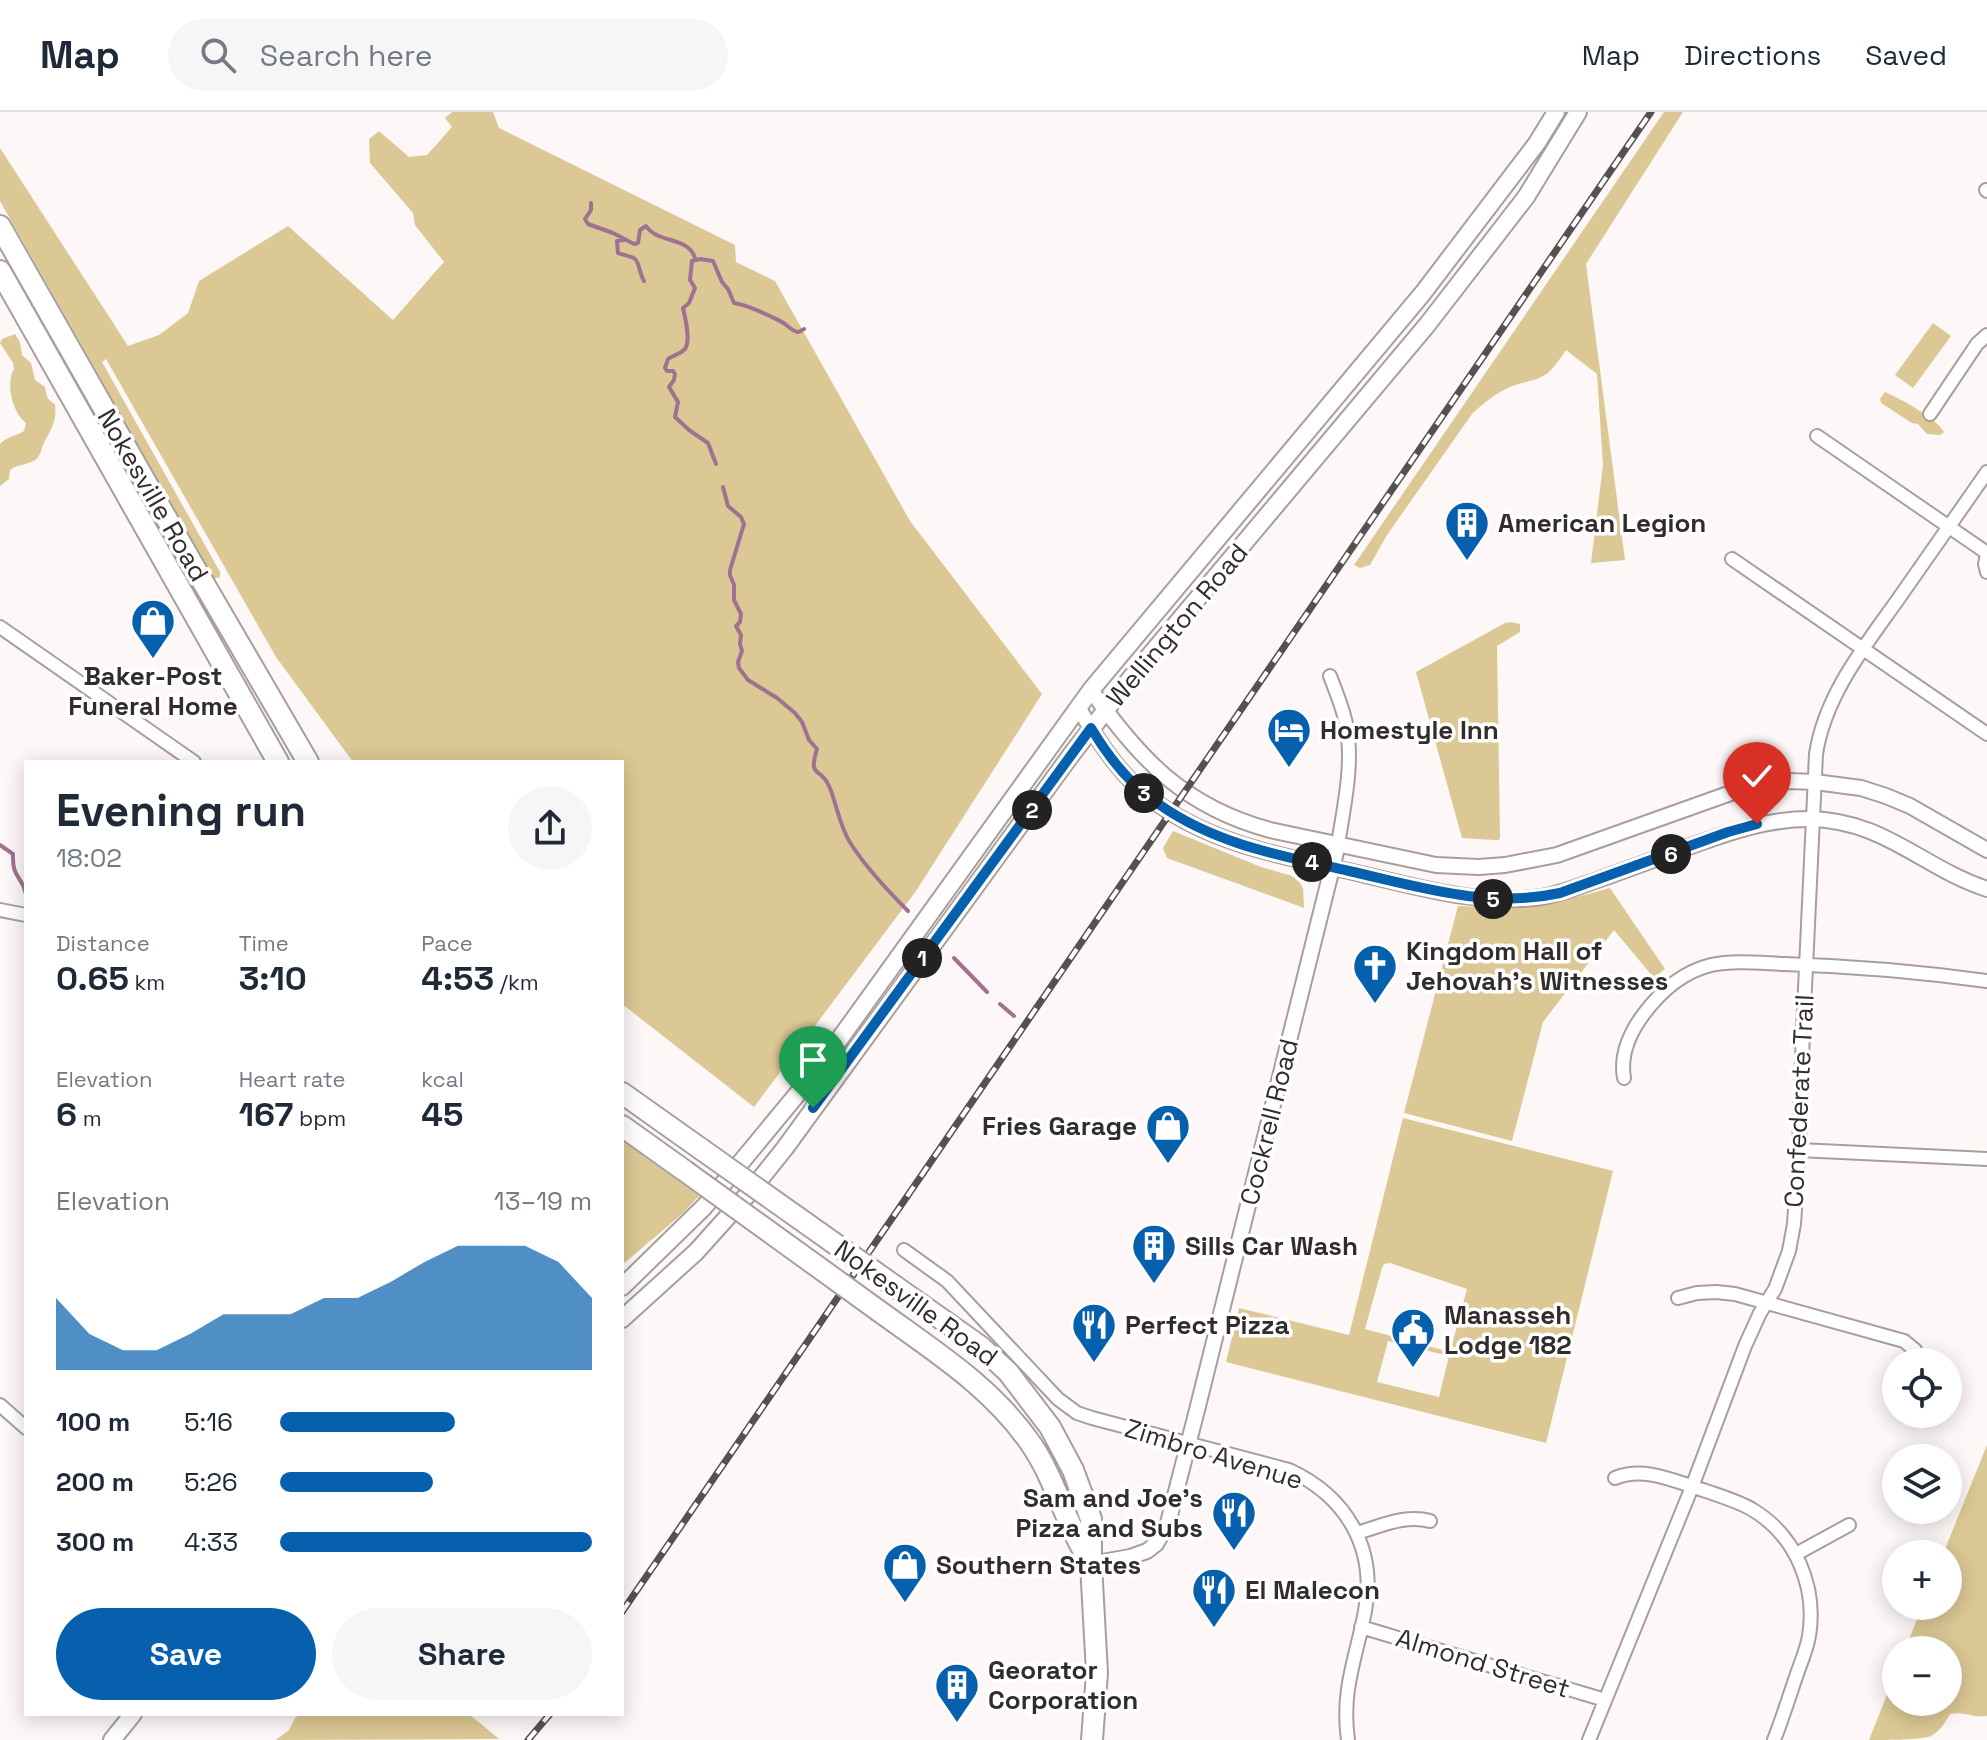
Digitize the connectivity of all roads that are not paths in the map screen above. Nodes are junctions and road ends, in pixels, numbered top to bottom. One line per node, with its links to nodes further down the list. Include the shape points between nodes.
1 (1556, 112): 16 (main road, Wellington Road, via 1423,293)
2 (1578, 112): 18 (main road, Wellington Road, via 1526,197 1427,325)
3 (0, 226): 23 (highway, Nokesville Road)
4 (0, 271): 22 (highway, Nokesville Road)
5 (1987, 335): 6 (street)
6 (1930, 414)
7 (1817, 436): 9 (street)
8 (1987, 472): 9 (street, Confederate Trail)
9 (1948, 528): 10 (street); 14 (street, Confederate Trail)
10 (1987, 554): 12 (street)
11 (1732, 559): 14 (street)
12 (1987, 572)
13 (0, 627): 21 (street)
14 (1864, 649): 20 (street); 24 (street, Confederate Trail, via 1824,718)
15 (1330, 676): 26 (street, Cockrell Road, via 1348,741)
16 (1091, 690): 17 (main road, Wellington Road); 18 (street)
17 (1078, 707): 19 (street); 40 (main road, Wellington Road, via 818,1069 704,1207)
18 (1105, 711): 19 (main road, Wellington Road); 26 (street, via 1152,764 1204,805 1244,823)
19 (1091, 728): 28 (street, via 1125,775 1148,796 1207,833); 43 (main road, Wellington Road, via 785,1148 696,1252)
20 (1987, 734)
21 (191, 760)
22 (277, 760)
23 (307, 760)
24 (1815, 782): 25 (street, Confederate Trail); 26 (street, via 1742,789 1557,855 1505,865 1436,865); 27 (street, via 1886,796)
25 (1813, 819): 28 (street, via 1786,819 1728,832 1542,897 1468,897); 29 (street, via 1877,832); 32 (street, Confederate Trail)
26 (1338, 844): 28 (street, Cockrell Road)
27 (1987, 850)
28 (1332, 867): 47 (street, Cockrell Road)
29 (1987, 889)
30 (0, 910): 31 (street)
31 (24, 915)
32 (1806, 965): 33 (street); 34 (street, via 1726,962 1675,982 1630,1036); 37 (street, Confederate Trail)
33 (1987, 981)
34 (1624, 1078)
35 (624, 1094): 54 (highway, Nokesville Road, bridge, via 981,1347 1008,1372 1050,1427 1073,1470 1091,1519)
36 (624, 1127): 54 (highway, Nokesville Road, bridge, via 990,1395 1045,1466)
37 (1799, 1150): 38 (street); 42 (street, Confederate Trail, via 1792,1237 1784,1269)
38 (1987, 1159)
39 (904, 1250): 47 (street, Zimbro Avenue, via 947,1281 1067,1407)
40 (624, 1285)
41 (1678, 1298): 42 (street, via 1716,1292)
42 (1767, 1302): 44 (street, via 1904,1341); 49 (street, Confederate Trail)
43 (624, 1317)
44 (1913, 1348)
45 (0, 1405): 46 (street)
46 (24, 1426)
47 (1189, 1443): 52 (street, Zimbro Avenue, via 1303,1477 1337,1503); 54 (street, Cockrell Road, via 1168,1523 1156,1544 1140,1554)
48 (1615, 1478): 49 (street, via 1651,1474)
49 (1692, 1487): 53 (street, via 1754,1511); 56 (street, Confederate Trail)
50 (1430, 1521): 52 (street, via 1410,1519)
51 (1849, 1525): 53 (street)
52 (1357, 1533): 55 (street, Zimbro Avenue, via 1367,1586)
53 (1796, 1554): 62 (street, via 1810,1600 1809,1639)
54 (1091, 1564): 59 (highway, via 1097,1647)
55 (1361, 1627): 56 (street, Almond Street); 60 (street, Zimbro Avenue, via 1345,1704)
56 (1605, 1700): 61 (street, Confederate Trail)
57 (131, 1716): 58 (main road)
58 (112, 1740)
59 (1092, 1740)
60 (1348, 1740)
61 (1589, 1740)
62 (1774, 1740)

